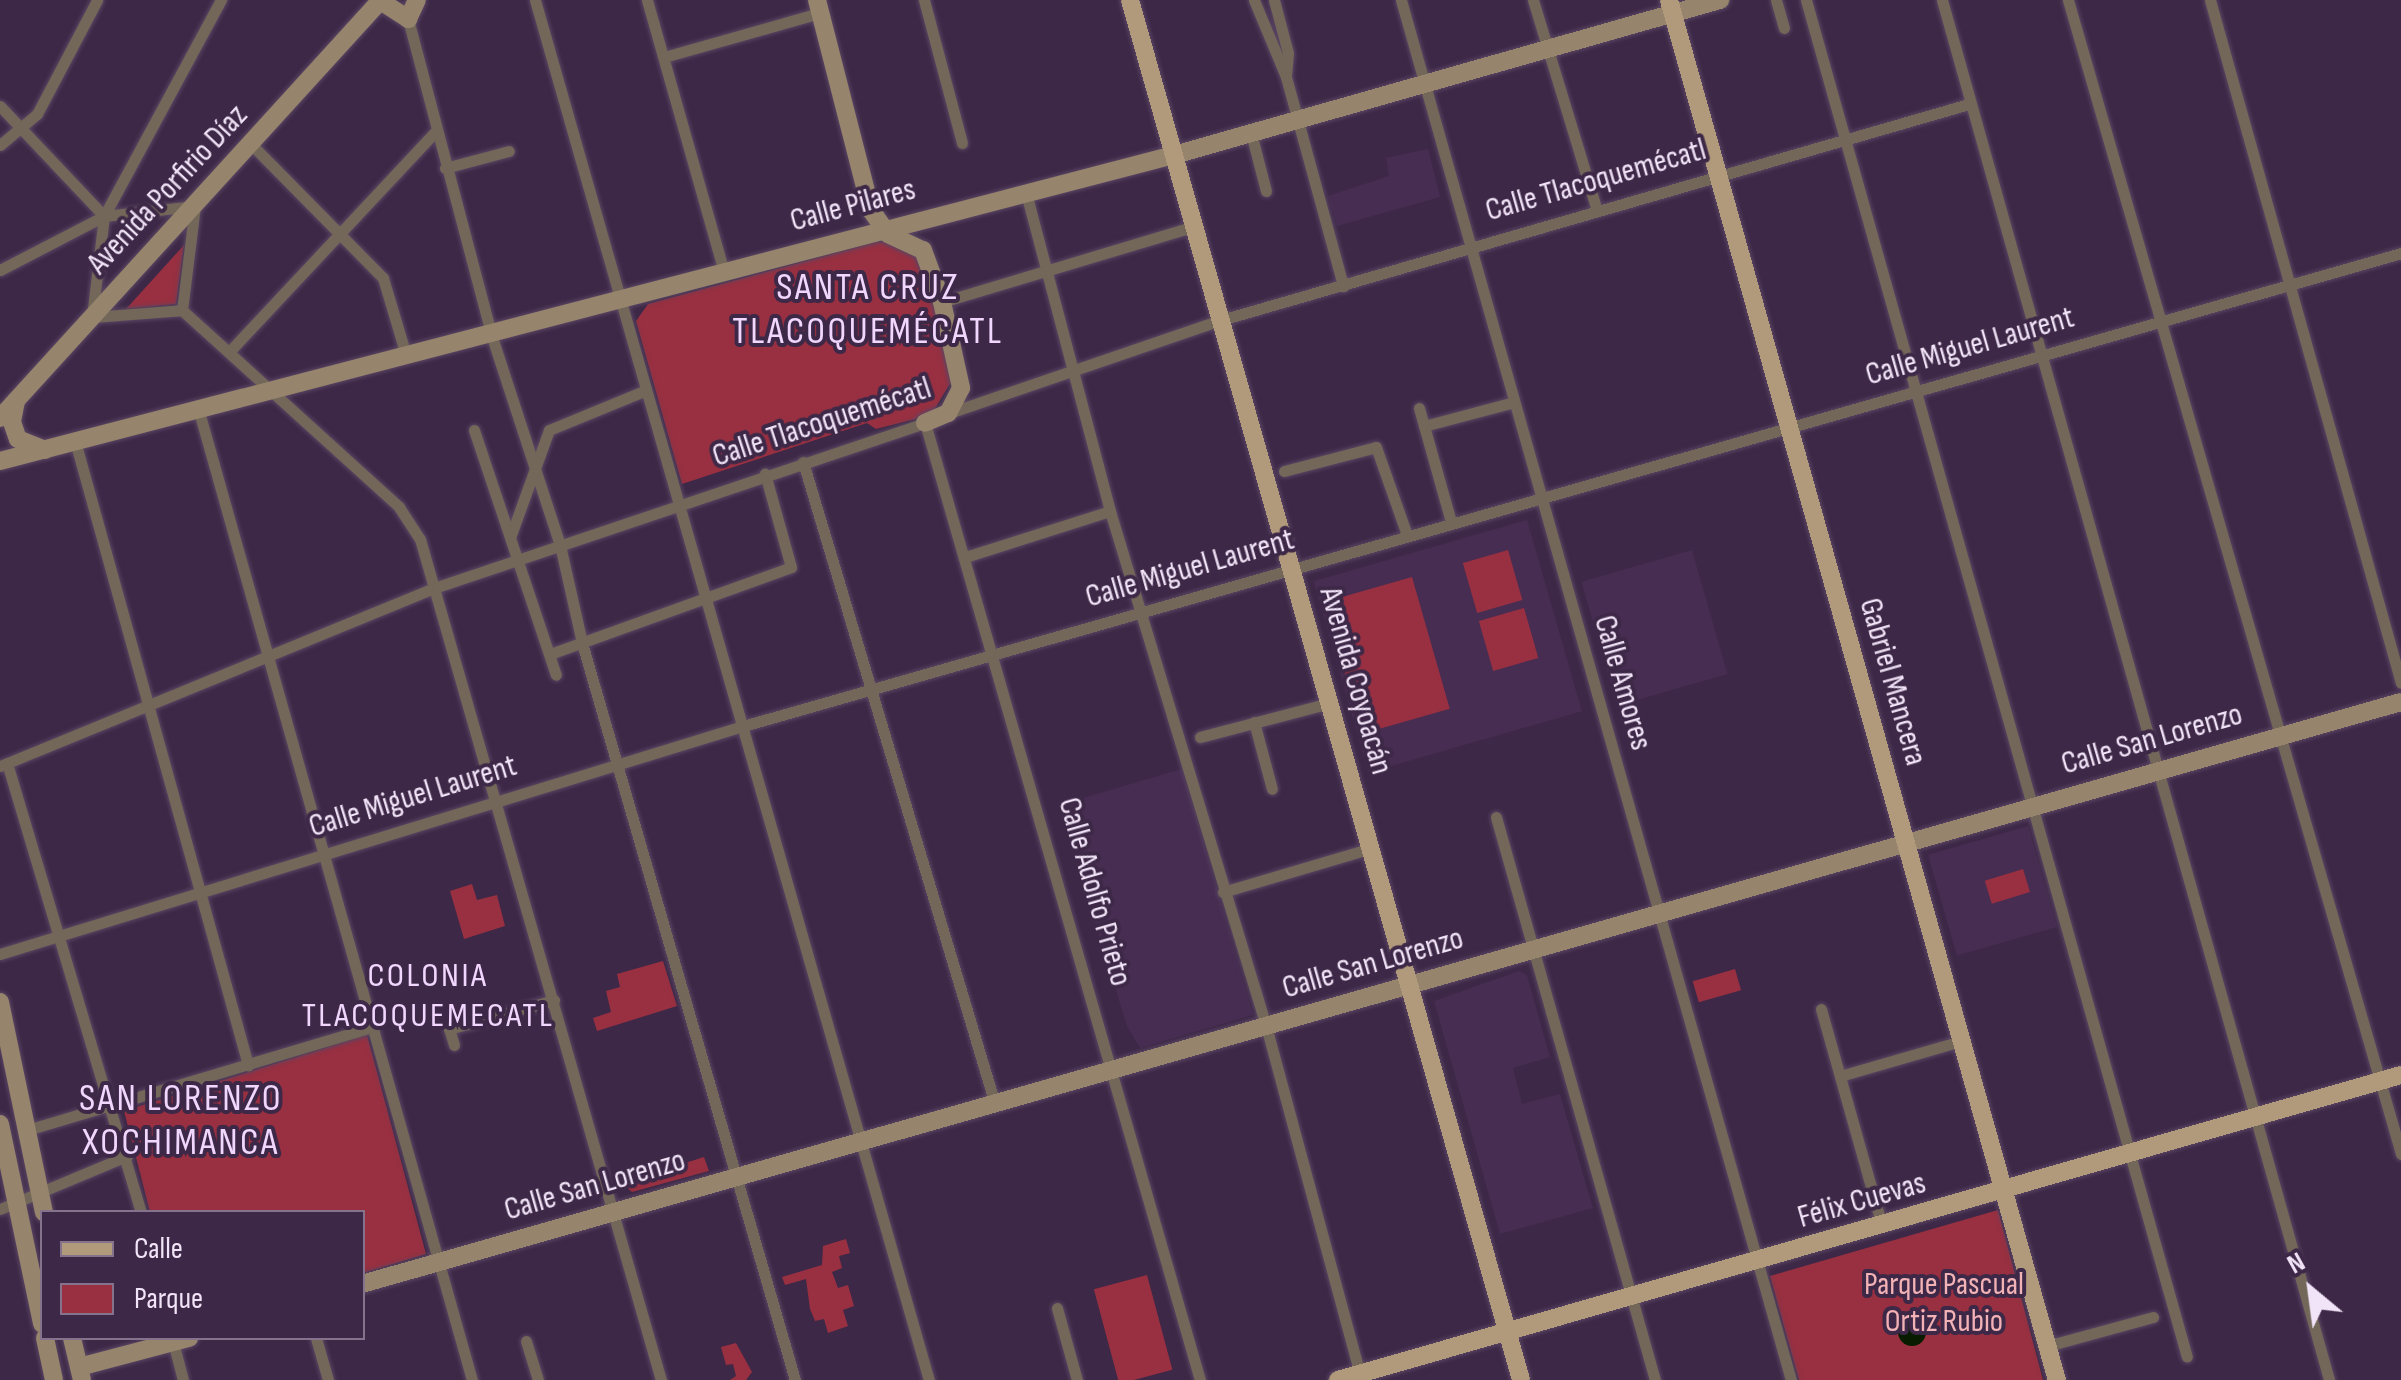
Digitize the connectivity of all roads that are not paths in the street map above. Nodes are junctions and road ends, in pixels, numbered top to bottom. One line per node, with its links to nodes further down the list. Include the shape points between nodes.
1 (96, 0): 30 (street)
2 (220, 0): 45 (street)
3 (417, 0): 21 (street)
4 (535, 0): 56 (street)
5 (647, 0): 24 (street)
6 (924, 0): 34 (street)
7 (1130, 0): 38 (main road, Avenida Coyoacán)
8 (1401, 0): 26 (street, Calle Amores)
9 (1533, 0): 23 (street)
10 (1720, 0): 20 (street, Calle Pilares)
11 (1776, 0): 22 (street)
12 (1806, 0): 33 (street)
13 (1942, 0): 27 (street)
14 (2068, 0): 61 (street)
15 (2210, 0): 54 (street)
16 (379, 1): 21 (street); 35 (street, Avenida Porfirio Díaz)
17 (1275, 4): 19 (street); 25 (street)
18 (818, 6): 24 (street); 47 (street)
19 (1256, 6): 25 (street)
20 (1670, 7): 23 (street, Calle Pilares); 40 (main road, Gabriel Mancera)
21 (408, 19): 31 (street)
22 (1784, 28)
23 (1547, 49): 26 (street, Calle Pilares); 44 (street)
24 (664, 57): 53 (street)
25 (1286, 77): 29 (street)
26 (1426, 84): 29 (street, Calle Pilares); 49 (street, Calle Amores)
27 (1969, 104): 33 (street, Calle Tlacoquemécatl); 65 (street)
28 (0, 106): 30 (street)
29 (1298, 120): 32 (street, Calle Pilares); 55 (street)
30 (24, 132): 36 (street); 45 (street)
31 (435, 132): 39 (street); 48 (street)
32 (1250, 133): 38 (street, Calle Pilares); 41 (street)
33 (1843, 140): 40 (street, Calle Tlacoquemécatl); 69 (street)
34 (962, 143)
35 (251, 144): 43 (street, Avenida Porfirio Díaz); 48 (street)
36 (0, 146)
37 (510, 151): 39 (street)
38 (1174, 154): 42 (street, Calle Pilares); 46 (main road, Avenida Coyoacán)
39 (445, 168): 62 (street)
40 (1717, 176): 44 (street, Calle Tlacoquemécatl); 78 (main road, Gabriel Mancera)
41 (1266, 191)
42 (1026, 192): 47 (street, Calle Pilares); 52 (street)
43 (195, 206): 45 (street); 58 (street); 59 (street, Avenida Porfirio Díaz)
44 (1597, 211): 49 (street, Calle Tlacoquemécatl)
45 (104, 216): 51 (street); 59 (street)
46 (1195, 226): 52 (street); 60 (main road, Avenida Coyoacán)
47 (882, 228): 53 (street, Calle Pilares); 57 (street, via 923,250)
48 (340, 233): 63 (street); 64 (street, via 383,278)
49 (1470, 249): 55 (street, Calle Tlacoquemécatl); 72 (street, Calle Amores)
50 (2401, 252): 54 (street, Calle Miguel Laurent)
51 (0, 270)
52 (1046, 270): 57 (street); 66 (street)
53 (724, 273): 56 (street, Calle Pilares)
54 (2289, 284): 61 (street, Calle Miguel Laurent); 105 (street)
55 (1342, 286): 60 (street, Calle Tlacoquemécatl)
56 (620, 301): 62 (street, Calle Pilares); 68 (street)
57 (942, 302): 70 (street)
58 (182, 310): 59 (street); 63 (street)
59 (92, 317): 71 (street, Avenida Porfirio Díaz)
60 (1221, 320): 66 (street, Calle Tlacoquemécatl); 96 (main road, Avenida Coyoacán)
61 (2162, 320): 65 (street, Calle Miguel Laurent); 112 (street)
62 (491, 334): 64 (street, Calle Pilares); 84 (street)
63 (229, 352): 67 (street)
64 (406, 354): 67 (street, Calle Pilares)
65 (2038, 357): 69 (street, Calle Miguel Laurent); 116 (street)
66 (1074, 370): 70 (street, Calle Tlacoquemécatl); 89 (street)
67 (269, 388): 73 (street, Calle Pilares); 97 (street, via 399,507 420,539)
68 (644, 391): 84 (street, via 556,424); 88 (street)
69 (1915, 393): 78 (street, Calle Miguel Laurent); 119 (street)
70 (966, 398): 76 (street, Calle Tlacoquemécatl)
71 (16, 401): 75 (street, Avenida Porfirio Díaz); 81 (street, via 18,439)
72 (1514, 402): 77 (street); 87 (street, Calle Amores)
73 (198, 408): 80 (street, Calle Pilares); 102 (street)
74 (1419, 408): 77 (street)
75 (0, 418)
76 (926, 422): 83 (street, Calle Tlacoquemécatl); 94 (street, Calle Adolfo Prieto)
77 (1424, 426): 90 (street)
78 (1788, 426): 87 (street, Calle Miguel Laurent); 121 (main road, Gabriel Mancera)
79 (474, 430): 91 (street)
80 (75, 441): 81 (street, Calle Pilares); 109 (street)
81 (46, 450): 82 (street, Calle Pilares)
82 (0, 461)
83 (803, 462): 86 (street, Calle Tlacoquemécatl); 106 (street)
84 (534, 467): 91 (street); 93 (street)
85 (1284, 470): 92 (street, via 1376,447)
86 (765, 474): 88 (street, Calle Tlacoquemécatl); 98 (street, via 791,567)
87 (1541, 496): 90 (street, Calle Miguel Laurent); 126 (street, Calle Amores)
88 (677, 503): 93 (street, Calle Tlacoquemécatl); 98 (street)
89 (1110, 511): 94 (street); 99 (street)
90 (1451, 522): 92 (street, Calle Miguel Laurent)
91 (511, 535): 95 (street)
92 (1407, 535): 96 (street, Calle Miguel Laurent)
93 (560, 545): 95 (street, Calle Tlacoquemécatl); 100 (street)
94 (965, 557): 103 (street, Calle Adolfo Prieto)
95 (519, 558): 97 (street, Calle Tlacoquemécatl); 101 (street)
96 (1291, 568): 99 (street, Calle Miguel Laurent); 107 (main road, Avenida Coyoacán)
97 (436, 587): 102 (street, Calle Tlacoquemécatl); 118 (street)
98 (704, 596): 100 (street); 111 (street)
99 (1139, 611): 103 (street, Calle Miguel Laurent); 125 (street)
100 (582, 643): 101 (street); 114 (street)
101 (550, 654): 104 (street)
102 (272, 655): 109 (street, Calle Tlacoquemécatl); 123 (street)
103 (993, 655): 106 (street, Calle Miguel Laurent); 139 (street, Calle Adolfo Prieto)
104 (556, 675)
105 (2401, 683)
106 (871, 690): 111 (street, Calle Miguel Laurent); 143 (street)
107 (1330, 702): 110 (street); 122 (main road, Avenida Coyoacán)
108 (2401, 702): 112 (street, Calle San Lorenzo)
109 (146, 704): 115 (street, Calle Tlacoquemécatl); 124 (street)
110 (1254, 722): 113 (street); 117 (street)
111 (743, 726): 114 (street, Calle Miguel Laurent); 148 (street)
112 (2280, 736): 116 (street, Calle San Lorenzo); 142 (street)
113 (1200, 737)
114 (619, 764): 118 (street, Calle Miguel Laurent); 152 (street)
115 (4, 765): 127 (street)
116 (2158, 769): 119 (street, Calle San Lorenzo); 145 (street)
117 (1272, 789)
118 (498, 800): 123 (street, Calle Miguel Laurent); 131 (street)
119 (2032, 805): 121 (street, Calle San Lorenzo); 150 (street)
120 (1496, 816): 128 (street)
121 (1905, 842): 126 (street, Calle San Lorenzo); 136 (main road, Gabriel Mancera)
122 (1372, 848): 125 (street); 130 (main road, Avenida Coyoacán)
123 (327, 851): 124 (street, Calle Miguel Laurent); 134 (street)
124 (197, 891): 127 (street, Calle Miguel Laurent); 138 (street)
125 (1223, 892): 135 (street)
126 (1659, 913): 128 (street, Calle San Lorenzo); 161 (street, Calle Amores)
127 (57, 937): 129 (street, Calle Miguel Laurent); 144 (street)
128 (1536, 948): 130 (street, Calle San Lorenzo); 163 (street)
129 (0, 954)
130 (1410, 984): 135 (street, Calle San Lorenzo); 167 (main road, Avenida Coyoacán)
131 (554, 1000): 137 (street, via 449,1029); 158 (street)
132 (0, 1002): 147 (street)
133 (1821, 1009): 140 (street)
134 (375, 1026): 138 (street); 160 (street)
135 (1266, 1026): 139 (street, Calle San Lorenzo); 177 (street)
136 (1961, 1041): 140 (street); 154 (main road, Gabriel Mancera)
137 (454, 1045)
138 (248, 1065): 144 (street)
139 (1114, 1070): 143 (street, Calle San Lorenzo); 187 (street, Calle Adolfo Prieto)
140 (1840, 1076): 159 (street)
141 (2401, 1076): 142 (main road, Félix Cuevas)
142 (2380, 1082): 145 (main road, Félix Cuevas); 149 (street)
143 (995, 1104): 148 (street, Calle San Lorenzo)
144 (111, 1108): 147 (street); 151 (street)
145 (2253, 1118): 150 (main road, Félix Cuevas); 193 (street)
146 (0, 1124): 155 (street)
147 (27, 1130): 153 (street)
148 (859, 1143): 152 (street, Calle San Lorenzo); 185 (street)
149 (2401, 1154)
150 (2128, 1155): 154 (main road, Félix Cuevas); 175 (street)
151 (126, 1156): 153 (street); 157 (street)
152 (739, 1178): 158 (street, Calle San Lorenzo); 184 (street)
153 (39, 1191): 155 (street); 156 (street)
154 (2004, 1192): 159 (main road, Félix Cuevas); 174 (main road, Gabriel Mancera)
155 (8, 1205): 165 (street)
156 (44, 1210)
157 (140, 1210)
158 (613, 1211): 160 (street, Calle San Lorenzo); 183 (street)
159 (1882, 1226): 161 (main road, Félix Cuevas)
160 (439, 1262): 162 (street, Calle San Lorenzo); 181 (street)
161 (1758, 1262): 163 (main road, Félix Cuevas); 191 (street, Calle Amores)
162 (365, 1283)
163 (1632, 1298): 167 (main road, Félix Cuevas); 190 (street)
164 (1057, 1308): 186 (street)
165 (40, 1317)
166 (2154, 1318): 174 (street)
167 (1507, 1333): 177 (main road, Félix Cuevas); 189 (main road, Avenida Coyoacán)
168 (46, 1340): 178 (street)
169 (72, 1340): 176 (street)
170 (175, 1340): 176 (street)
171 (178, 1340): 179 (street)
172 (317, 1340): 180 (street)
173 (526, 1341): 182 (street)
174 (2047, 1346): 192 (main road, Gabriel Mancera)
175 (2187, 1357)
176 (81, 1374)
177 (1360, 1374): 188 (main road, Félix Cuevas)
178 (54, 1380)
179 (183, 1380)
180 (328, 1380)
181 (472, 1380)
182 (538, 1380)
183 (661, 1380)
184 (796, 1380)
185 (929, 1380)
186 (1077, 1380)
187 (1200, 1380)
188 (1338, 1380)
189 (1521, 1380)
190 (1655, 1380)
191 (1790, 1380)
192 (2057, 1380)
193 (2329, 1380)

